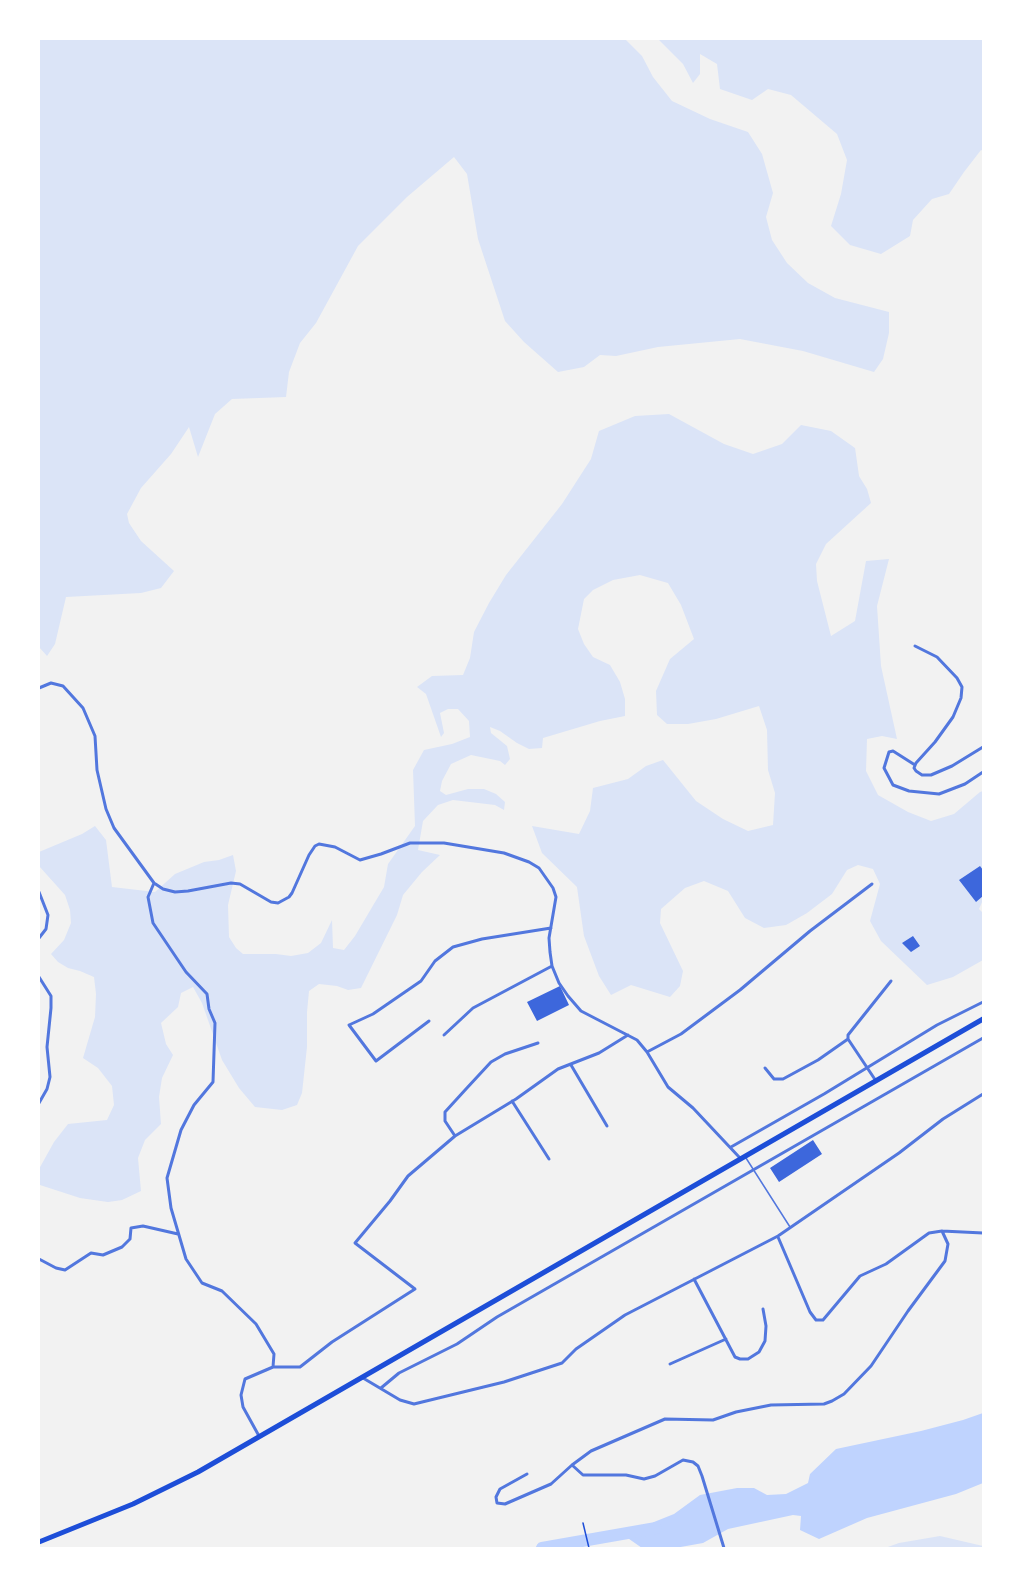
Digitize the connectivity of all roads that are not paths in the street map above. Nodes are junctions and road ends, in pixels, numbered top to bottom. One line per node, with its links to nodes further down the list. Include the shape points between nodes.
1 (915, 646): 4 (street, via 937,657 962,687 953,717)
2 (39, 688): 6 (street, via 51,683 63,686 83,708 94,736 106,809 114,828)
3 (983, 747): 4 (street, via 931,776 916,771)
4 (915, 765): 5 (street, via 893,751 884,768 893,784 909,791 939,794)
5 (983, 772)
6 (154, 883): 9 (street, via 175,892 240,884 278,903 292,893 309,855 319,844 335,847 360,860 410,843 444,843 504,853 539,868 556,897); 39 (street, via 148,897 153,923 186,972 207,994 215,1023 213,1082 194,1105 181,1130 167,1178)
7 (873, 884): 22 (street, via 681,1034)
8 (39, 892): 10 (street, via 48,915 46,929)
9 (551, 928): 11 (street); 16 (street, via 453,947 435,961 421,981 374,1014 349,1025 376,1061)
10 (39, 938)
11 (552, 966): 17 (street, via 473,1008); 18 (street, via 574,1005)
12 (39, 977): 29 (street, via 51,996 47,1047 50,1077)
13 (891, 981): 20 (street, via 850,1030)
14 (983, 1002): 24 (street)
15 (983, 1019): 26 (highway)
16 (429, 1021)
17 (444, 1035)
18 (628, 1035): 22 (street); 23 (street)
19 (983, 1038): 35 (street)
20 (848, 1039): 24 (street); 25 (street, via 783,1079 774,1079)
21 (538, 1043): 31 (street, via 491,1062 445,1112 445,1121)
22 (647, 1052): 32 (street, via 668,1087)
23 (571, 1065): 28 (street); 30 (street)
24 (868, 1067): 26 (street); 32 (street)
25 (765, 1068)
26 (876, 1081): 33 (highway)
27 (983, 1094): 36 (street)
28 (512, 1101): 31 (street); 34 (street)
29 (39, 1103)
30 (607, 1126)
31 (454, 1136): 46 (street, via 408,1176 355,1243 415,1289 300,1367)
32 (731, 1147): 33 (street)
33 (742, 1157): 35 (lane); 47 (highway)
34 (549, 1159)
35 (754, 1170): 36 (lane); 48 (street, via 497,1317 457,1344 399,1373)
36 (790, 1228): 40 (street)
37 (942, 1230): 38 (street); 40 (street, via 929,1233 886,1264 860,1276 823,1320 816,1320 810,1312); 50 (street, via 948,1244 945,1261 871,1366 844,1394 824,1404 771,1405 713,1420 665,1419 591,1451)
38 (983, 1233)
39 (178, 1234): 41 (street, via 143,1226 130,1228 130,1239 122,1247 103,1255 91,1253 65,1270); 46 (street, via 186,1259 202,1283 222,1291 256,1324 274,1354)
40 (778, 1236): 42 (street)
41 (39, 1259)
42 (694, 1279): 44 (street); 48 (street, via 625,1315 576,1348 562,1364 551,1368 414,1404)
43 (763, 1309): 44 (street, via 765,1341 759,1352 740,1359)
44 (726, 1340): 45 (street)
45 (670, 1364)
46 (273, 1367): 49 (street, via 245,1379 241,1395)
47 (361, 1377): 48 (street); 49 (highway)
48 (381, 1388)
49 (259, 1436): 52 (highway, via 133,1504)
50 (572, 1465): 51 (street, via 551,1484 505,1504 497,1503 500,1489); 53 (street, via 583,1475 644,1479 683,1460 693,1462 702,1476)
51 (527, 1474)
52 (39, 1542)
53 (724, 1548)

